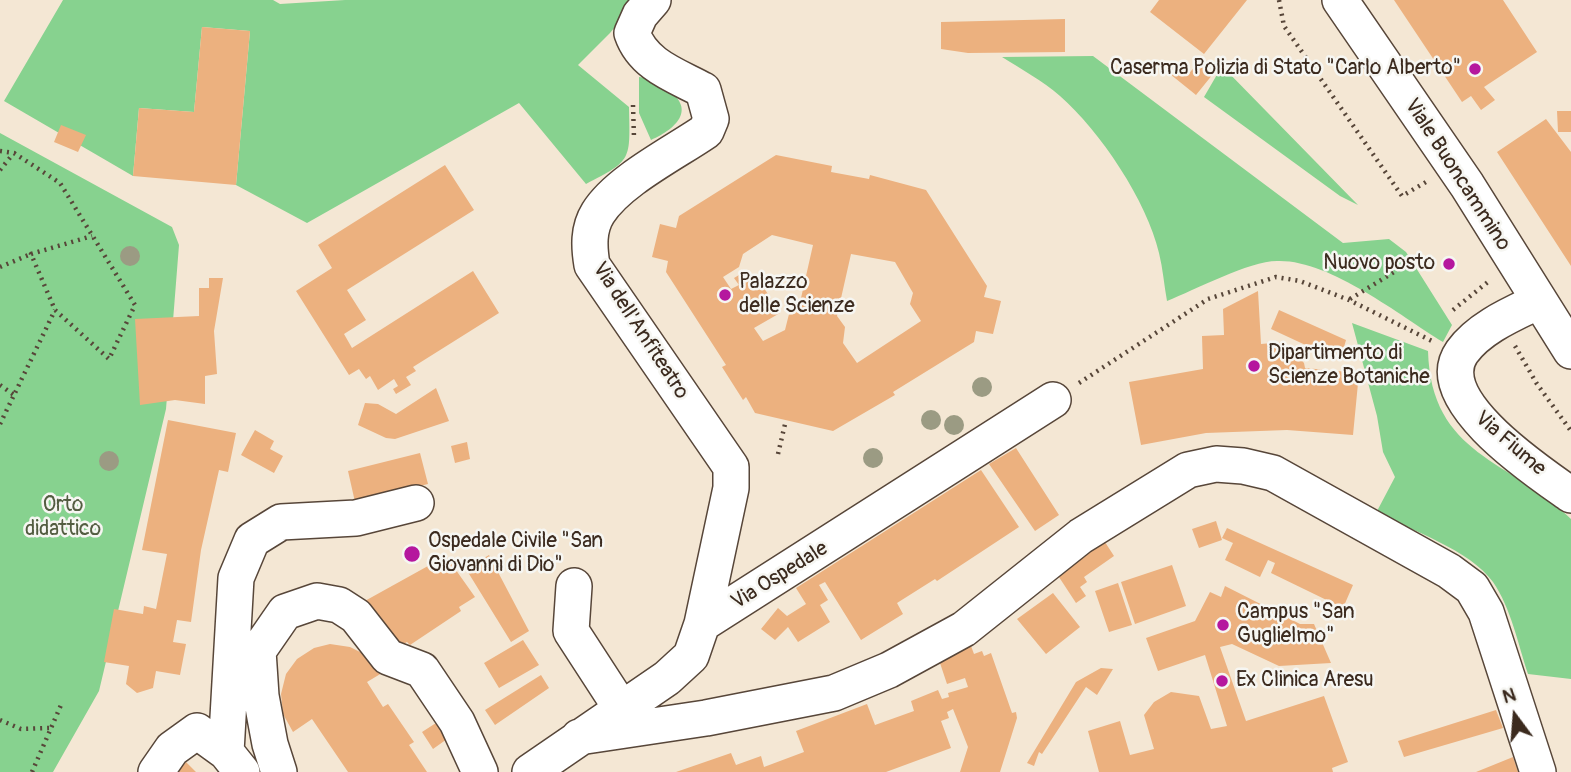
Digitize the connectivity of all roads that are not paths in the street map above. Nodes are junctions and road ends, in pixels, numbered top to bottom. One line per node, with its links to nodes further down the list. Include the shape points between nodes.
1 (653, 0): 9 (street, Via dell'Anfiteatro, via 632,33 638,50 652,63 703,90 711,119 706,131 618,190 598,213 589,246 592,265 731,467 731,488)
2 (1340, 0): 3 (street, Viale Buoncammino, via 1467,186)
3 (1538, 302): 4 (street, Viale Buoncammino); 6 (street, Via Fiume, via 1477,339 1461,353 1456,373 1470,410 1510,450)
4 (1571, 351)
5 (1053, 400): 9 (street, Via Ospedale)
6 (1571, 495)
7 (416, 503): 14 (street, via 356,517 281,522 252,540 236,578)
8 (574, 586): 11 (street, via 571,631)
9 (702, 624): 10 (street, via 691,656)
10 (679, 667): 11 (street); 12 (street, via 693,701)
11 (621, 709): 13 (street)
12 (706, 718): 13 (street); 19 (street, via 834,693 889,670 964,629 1081,536 1188,470 1216,464 1273,474 1472,588 1486,612)
13 (579, 737): 18 (street)
14 (234, 762): 15 (street, via 197,731 172,749)
15 (156, 772)
16 (279, 772): 17 (street, via 261,696 258,651 285,612 317,601 340,605 356,616 388,657 422,670 457,722)
17 (480, 772)
18 (530, 772)
19 (1538, 772)

